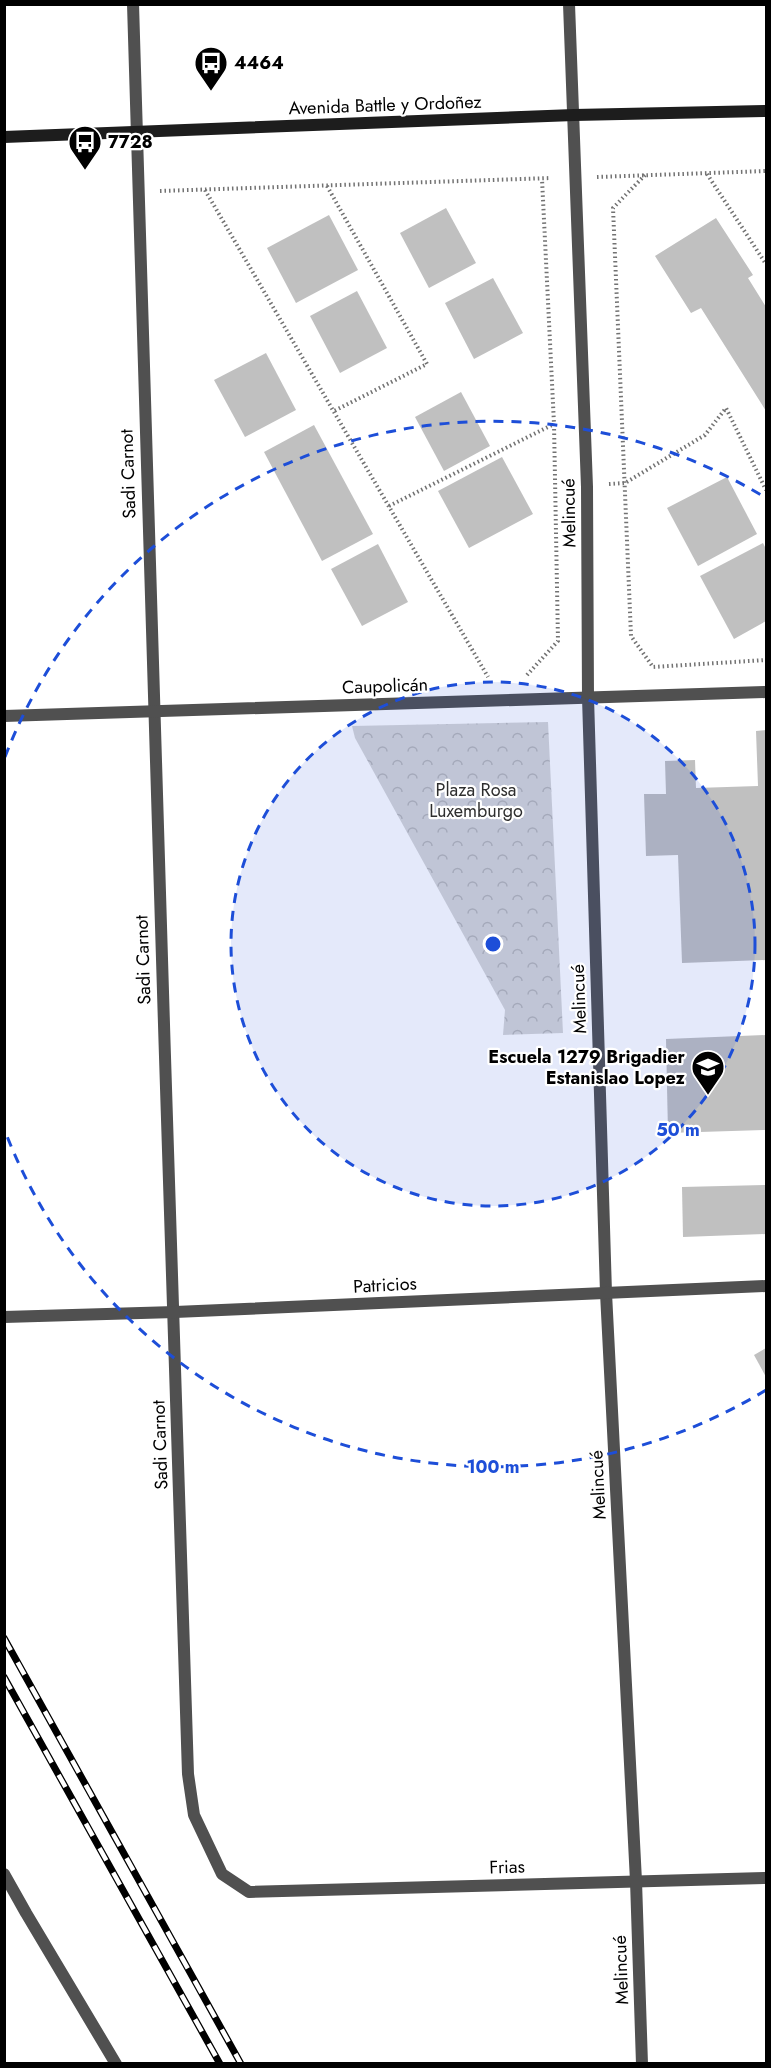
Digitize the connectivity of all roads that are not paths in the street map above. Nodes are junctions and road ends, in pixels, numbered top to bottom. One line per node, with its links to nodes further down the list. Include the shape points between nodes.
1 (133, 4): 5 (street, Sadi Carnot)
2 (569, 4): 4 (street, Melincué)
3 (766, 111): 4 (main road, Avenida Battle y Ordoñez)
4 (574, 116): 5 (main road, Avenida Battle y Ordoñez); 8 (street, Melincué, via 587,487)
5 (136, 133): 6 (main road, Avenida Battle y Ordoñez); 9 (street, Sadi Carnot)
6 (4, 137)
7 (766, 692): 8 (street, Caupolicán)
8 (588, 698): 9 (street, Caupolicán); 12 (street, Melincué)
9 (152, 711): 10 (street, Caupolicán); 13 (street, Sadi Carnot)
10 (4, 716)
11 (766, 1286): 12 (street, Patricios)
12 (606, 1293): 13 (street, Patricios); 17 (street, Melincué)
13 (175, 1312): 14 (street, Patricios); 19 (street, Sadi Carnot, via 188,1774 194,1815 222,1874)
14 (4, 1317)
15 (4, 1874): 18 (street)
16 (766, 1878): 17 (street, Frias)
17 (636, 1881): 19 (street, Frias); 21 (street, Melincué)
18 (9, 1891): 20 (street)
19 (249, 1892)
20 (116, 2064)
21 (642, 2064)

